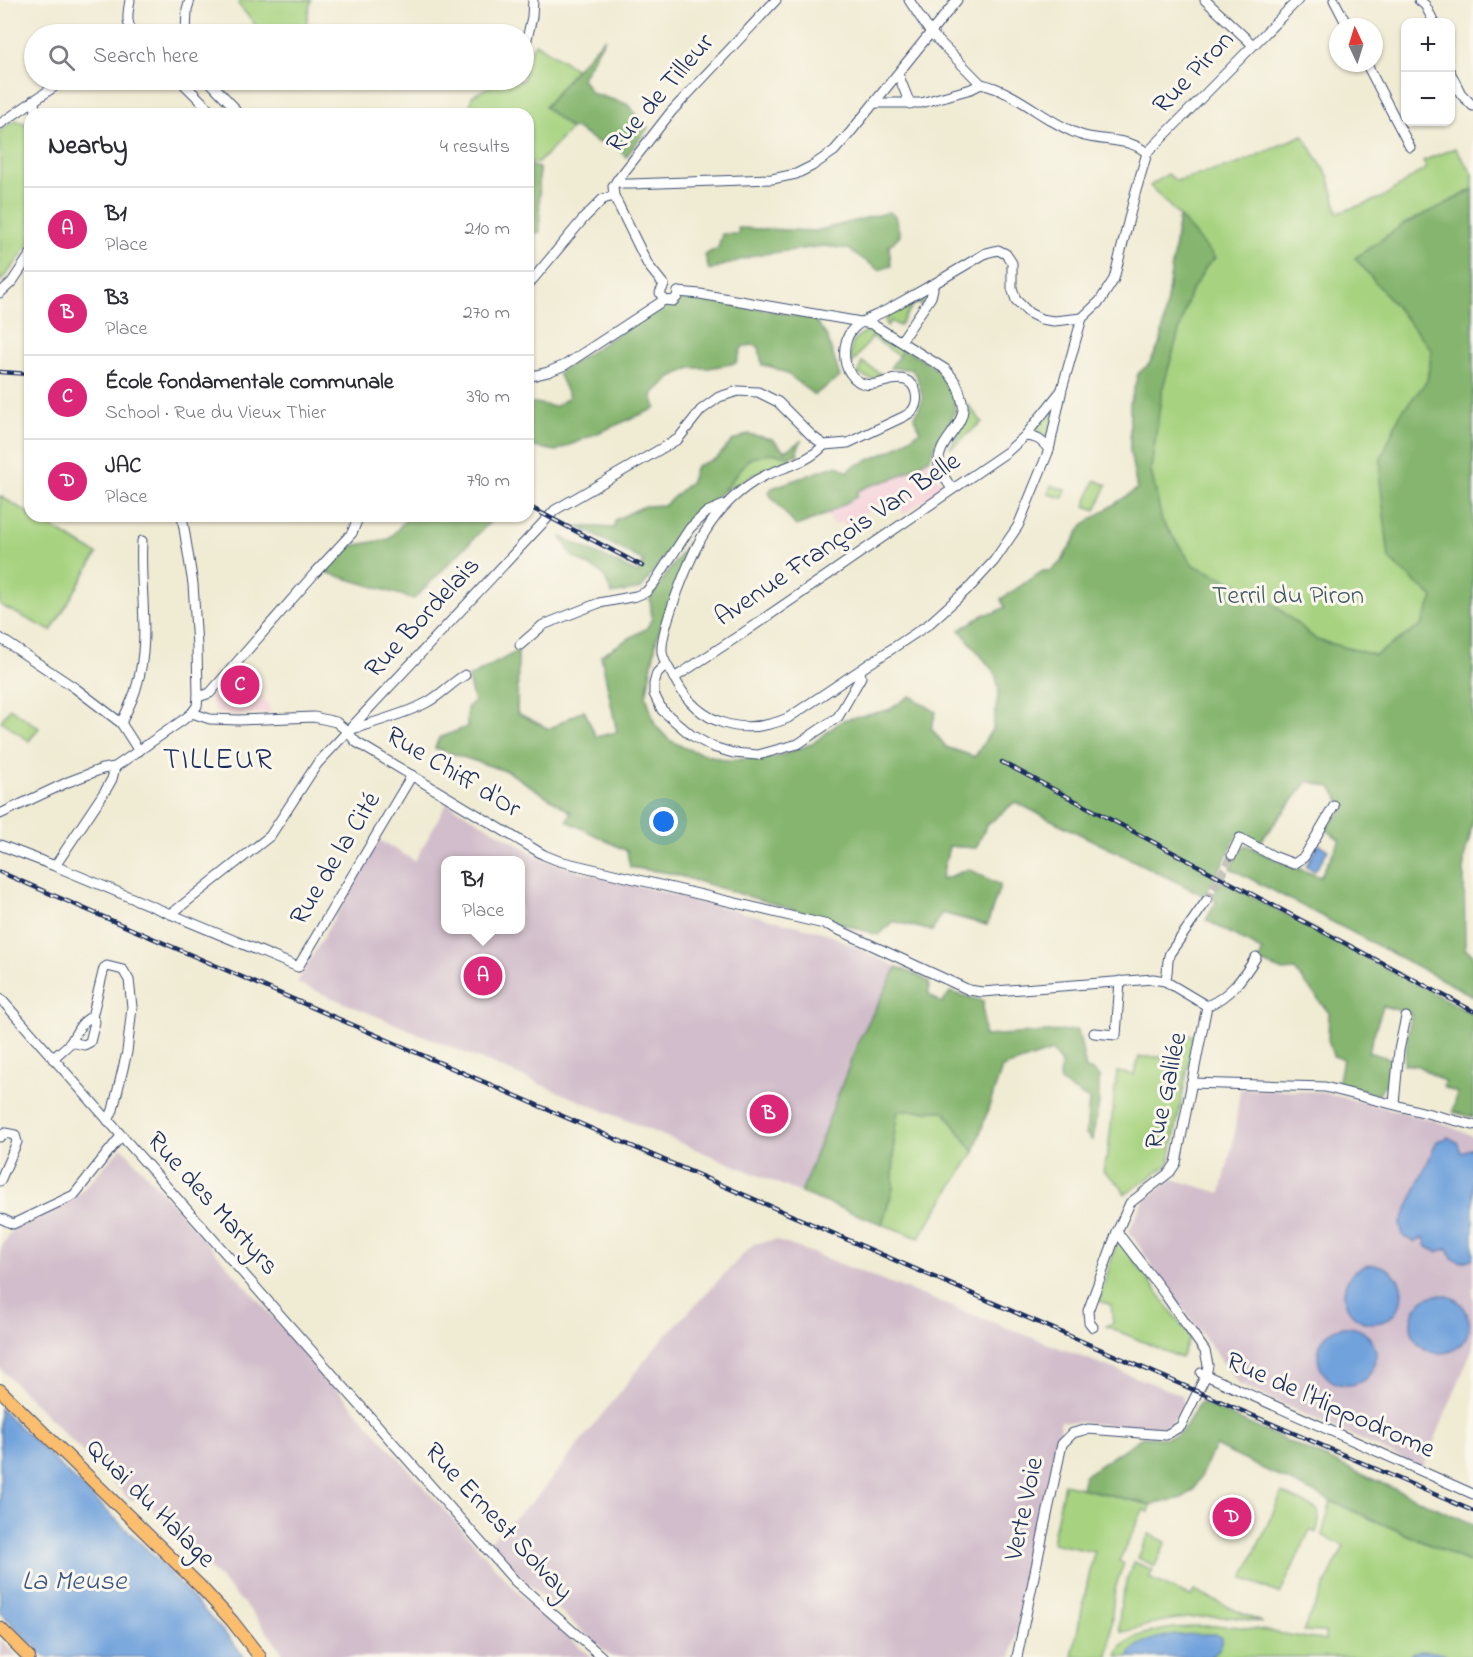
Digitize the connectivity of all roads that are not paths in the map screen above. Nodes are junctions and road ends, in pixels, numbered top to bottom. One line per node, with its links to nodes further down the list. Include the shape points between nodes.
1 (130, 0): 13 (street)
2 (190, 0): 14 (street)
3 (533, 0): 15 (street)
4 (776, 0): 35 (street, Rue de Tilleur, via 671,112)
5 (909, 0): 16 (street)
6 (957, 0): 16 (street)
7 (1205, 0): 17 (street)
8 (1298, 0): 17 (street, Rue Piron)
9 (1334, 0): 11 (street)
10 (1419, 0): 12 (street)
11 (1343, 18)
12 (1432, 18)
13 (128, 24)
14 (186, 24)
15 (530, 24)
16 (930, 32): 19 (street); 21 (street)
17 (1253, 45): 34 (street, Rue Piron)
18 (1371, 72): 33 (street)
19 (898, 74): 26 (street); 27 (street)
20 (1455, 82): 28 (street)
21 (981, 84): 27 (street, via 964,92); 34 (street, via 992,86 1081,135 1134,144)
22 (48, 90): 25 (street)
23 (190, 90): 30 (street)
24 (218, 90): 31 (street)
25 (33, 100): 29 (street); 32 (street)
26 (874, 103): 27 (street); 35 (street, via 834,151 796,174 771,179 631,184)
27 (910, 104)
28 (1473, 106)
29 (35, 108)
30 (208, 108)
31 (234, 108)
32 (0, 124)
33 (1410, 147)
34 (1148, 153): 44 (street, via 1114,279 1100,301)
35 (617, 180): 36 (street, Rue de Tilleur)
36 (614, 196): 38 (street, via 603,199 584,218); 39 (street, via 648,265)
37 (24, 264): 42 (street)
38 (534, 278)
39 (664, 285): 41 (street, via 673,284); 43 (street, via 660,292)
40 (931, 285): 44 (street, via 998,250 1012,263 1016,300 1029,313 1054,321); 45 (street); 46 (street, via 930,297)
41 (678, 292): 43 (street, via 673,301); 45 (street)
42 (0, 293)
43 (664, 300): 47 (street, via 566,365)
44 (1082, 318): 48 (street)
45 (862, 321): 46 (street); 50 (street, via 846,341 847,369 854,379 868,385 905,380 913,386 917,401 905,416 870,434 848,443)
46 (901, 341): 52 (street, via 945,369 960,392 961,418 940,452 939,463)
47 (534, 376)
48 (1062, 389): 49 (street, Avenue François Van Belle); 51 (street)
49 (1025, 436): 51 (street, via 1043,441); 52 (street, Avenue François Van Belle)
50 (824, 445): 53 (street, via 807,460 751,483); 66 (street, Rue Bordelais, via 778,402 758,392 738,391 719,397 701,410 678,439 555,510)
51 (1049, 450): 60 (street, via 1018,526 994,561 929,624)
52 (952, 489): 62 (street, Avenue François Van Belle)
53 (725, 505): 58 (street, via 707,512 690,528 646,592 599,603 543,625); 59 (street, via 705,532 677,595 663,636)
54 (183, 522): 63 (street, via 194,584)
55 (357, 522): 63 (street, via 352,533 210,693)
56 (142, 541): 65 (street, via 142,660 138,684)
57 (0, 638): 65 (street)
58 (520, 645)
59 (666, 664): 60 (street, via 657,673 654,684 662,710 691,735 713,747 758,755 798,744 838,717 861,677); 62 (street)
60 (860, 671): 62 (street, via 788,718 754,728 728,726 706,715 692,705)
61 (465, 675): 66 (street, via 425,704)
62 (674, 678)
63 (198, 697): 64 (street)
64 (192, 713): 66 (street, Rue Chiff d'Or, via 210,719 314,717 336,722); 67 (street)
65 (121, 723): 67 (street)
66 (347, 731): 69 (street, Rue Chiff d'Or, via 356,742); 76 (street, Rue Bordelais, via 317,764 270,836)
67 (139, 751): 68 (street)
68 (115, 767): 71 (street, via 68,782); 74 (street, via 107,788)
69 (412, 775): 76 (street, Rue de la Cité, via 298,967); 78 (street, Rue Chiff d'Or, via 559,861 828,925 969,990)
70 (1334, 806): 73 (street, via 1304,857 1294,864 1240,838)
71 (0, 814)
72 (0, 845): 74 (street)
73 (1232, 855)
74 (55, 866): 76 (street)
75 (1207, 900): 79 (street, via 1170,953)
76 (171, 914)
77 (1256, 957): 81 (street, Rue Galilée, via 1230,992)
78 (1120, 981): 79 (street, Rue Chiff d'Or); 84 (street, via 1116,1035)
79 (1166, 981): 81 (street)
80 (0, 998): 86 (street, Rue des Martyrs)
81 (1207, 1006): 87 (street, Rue Galilée)
82 (92, 1017): 85 (street, via 76,1031); 85 (street, via 95,1022 90,1042); 89 (street, via 104,968 123,970 129,980 132,1007 127,1052)
83 (1406, 1017): 88 (street)
84 (1094, 1033)
85 (71, 1042): 86 (street)
86 (53, 1059): 89 (street, Rue des Martyrs)
87 (1191, 1083): 88 (street, via 1325,1087); 95 (street, Rue Galilée, via 1176,1163 1130,1203)
88 (1394, 1104): 90 (street)
89 (108, 1120): 91 (street, Rue des Martyrs)
90 (1473, 1125)
91 (121, 1136): 94 (street, via 74,1195 13,1224); 99 (street, Rue des Martyrs)
92 (0, 1137): 93 (street, via 5,1133 15,1135 17,1142)
93 (0, 1181)
94 (0, 1218)
95 (1117, 1232): 96 (street, Rue Galilée, via 1088,1311); 97 (street, via 1205,1351 1208,1365)
96 (1093, 1327)
97 (1203, 1374): 100 (street, Rue de l'Hippodrome); 105 (street, Verte Voie, via 1181,1426 1166,1435 1088,1429 1073,1433 1062,1444)
98 (0, 1390): 103 (main road, Quai du Halage, via 200,1586)
99 (390, 1440): 104 (street, Rue Ernest Solvay, via 515,1581)
100 (1473, 1494)
101 (0, 1628): 102 (main road)
102 (29, 1657)
103 (260, 1657)
104 (602, 1657)
105 (1017, 1657)

